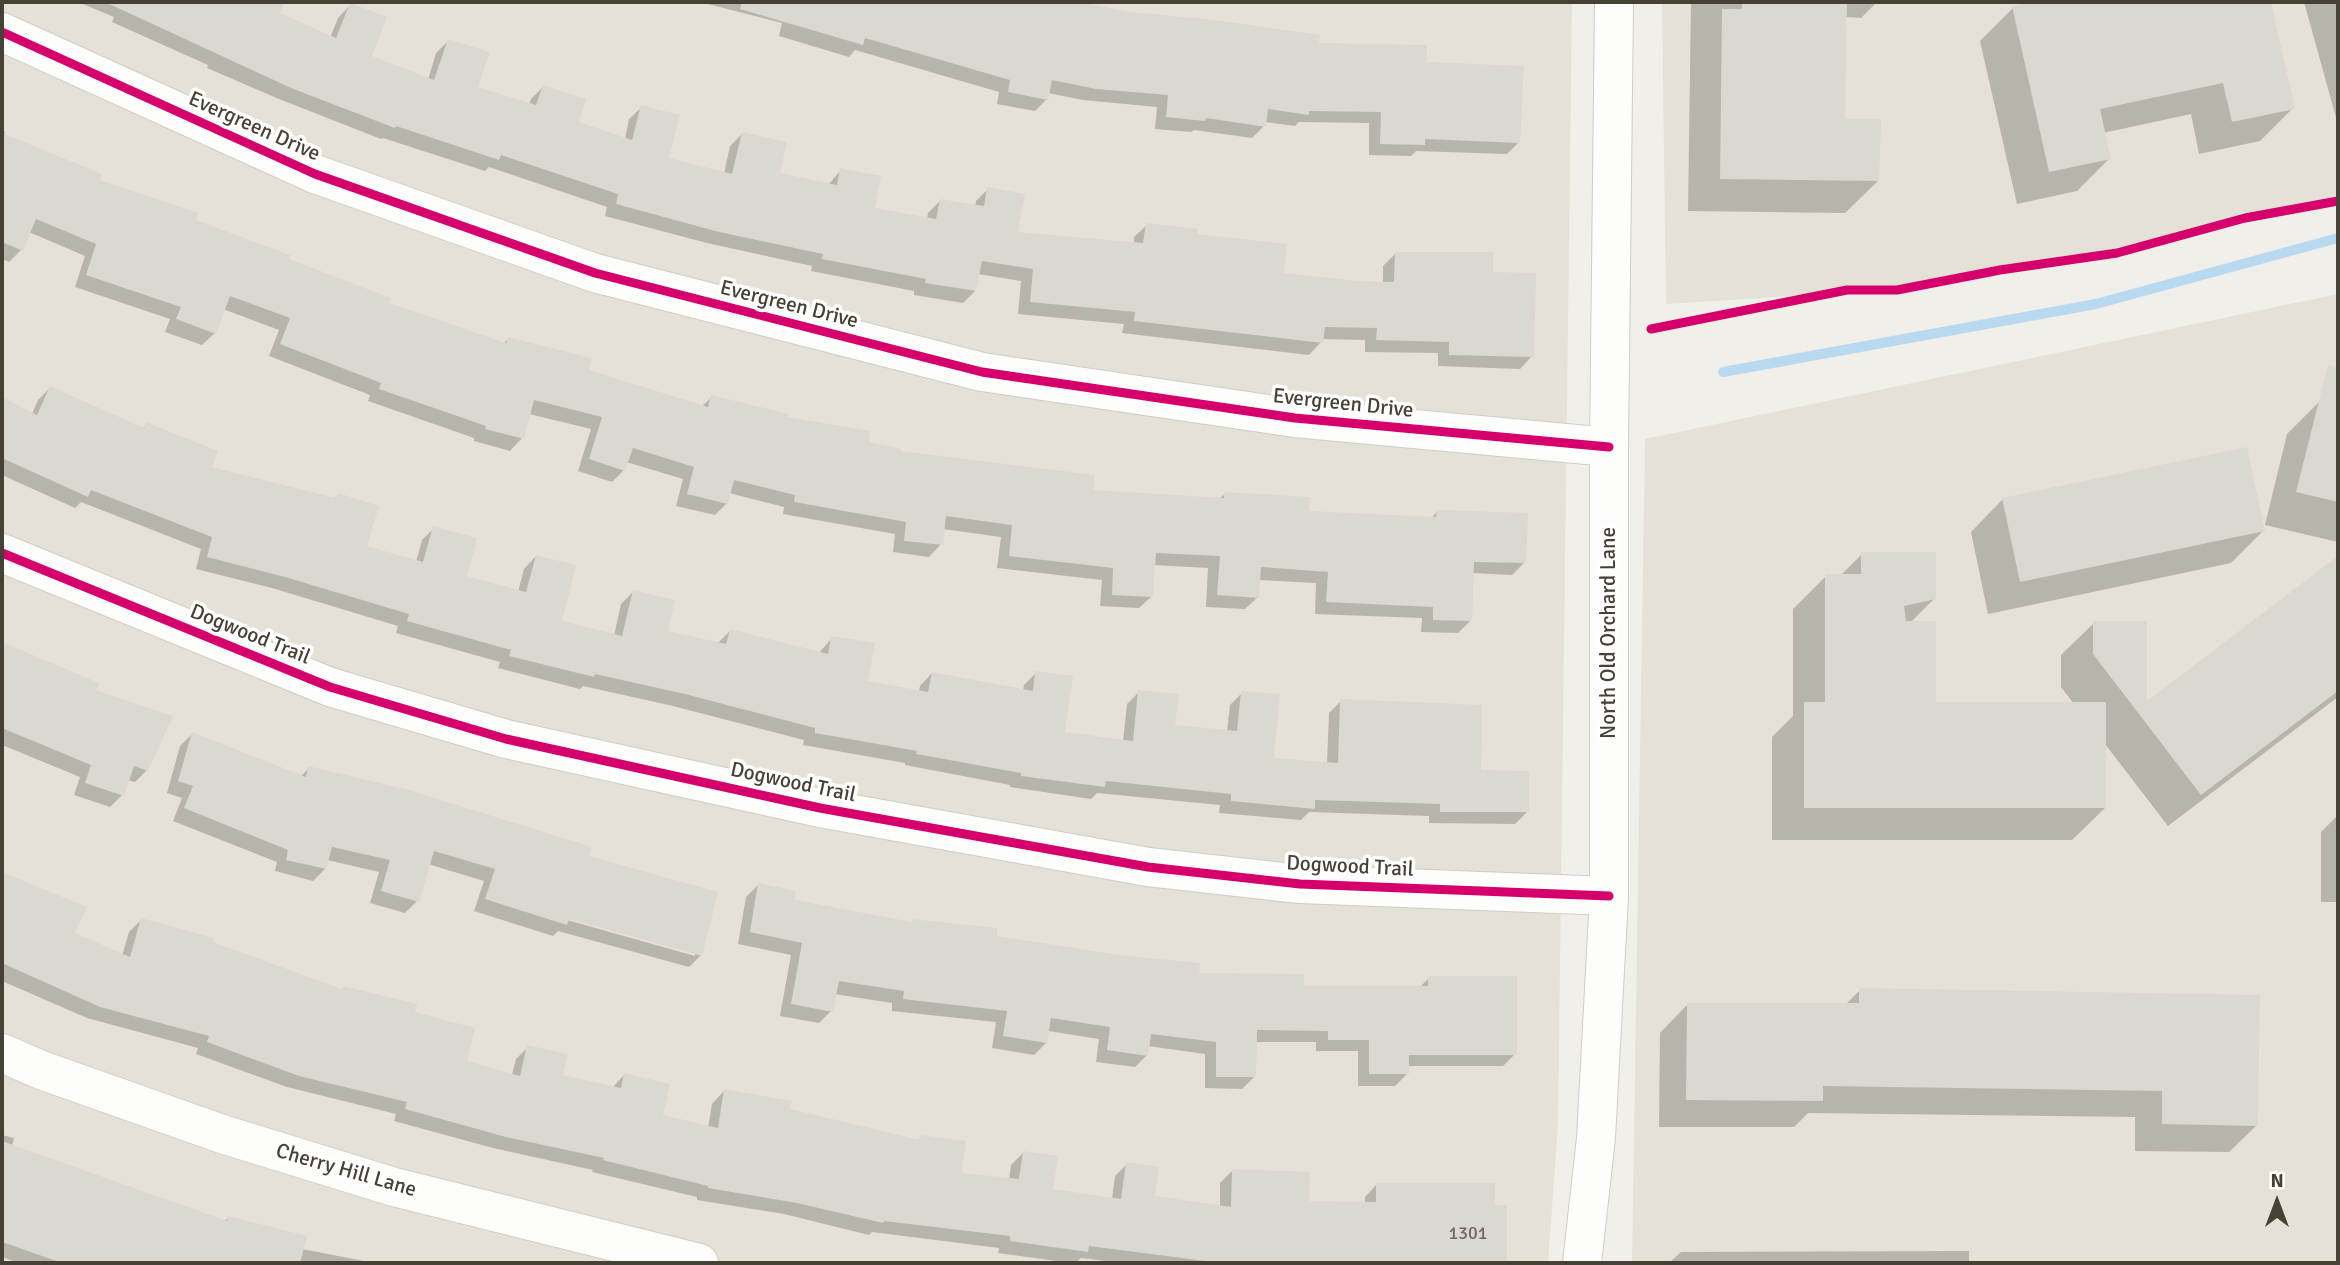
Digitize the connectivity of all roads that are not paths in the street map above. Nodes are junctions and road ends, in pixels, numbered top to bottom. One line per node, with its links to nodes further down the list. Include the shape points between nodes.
1 (1614, 2): 3 (street, North Old Orchard Lane)
2 (2, 32): 3 (street, Evergreen Drive, via 315,174 608,276 982,372 1296,418)
3 (1609, 447): 5 (street, North Old Orchard Lane)
4 (2, 553): 5 (street, Dogwood Trail, via 330,687 506,739 820,808 1148,867 1287,883)
5 (1609, 896): 8 (street, North Old Orchard Lane, via 1596,1138)
6 (2, 1054): 7 (street, Cherry Hill Lane, via 222,1134 394,1187)
7 (699, 1263)
8 (1582, 1263)

